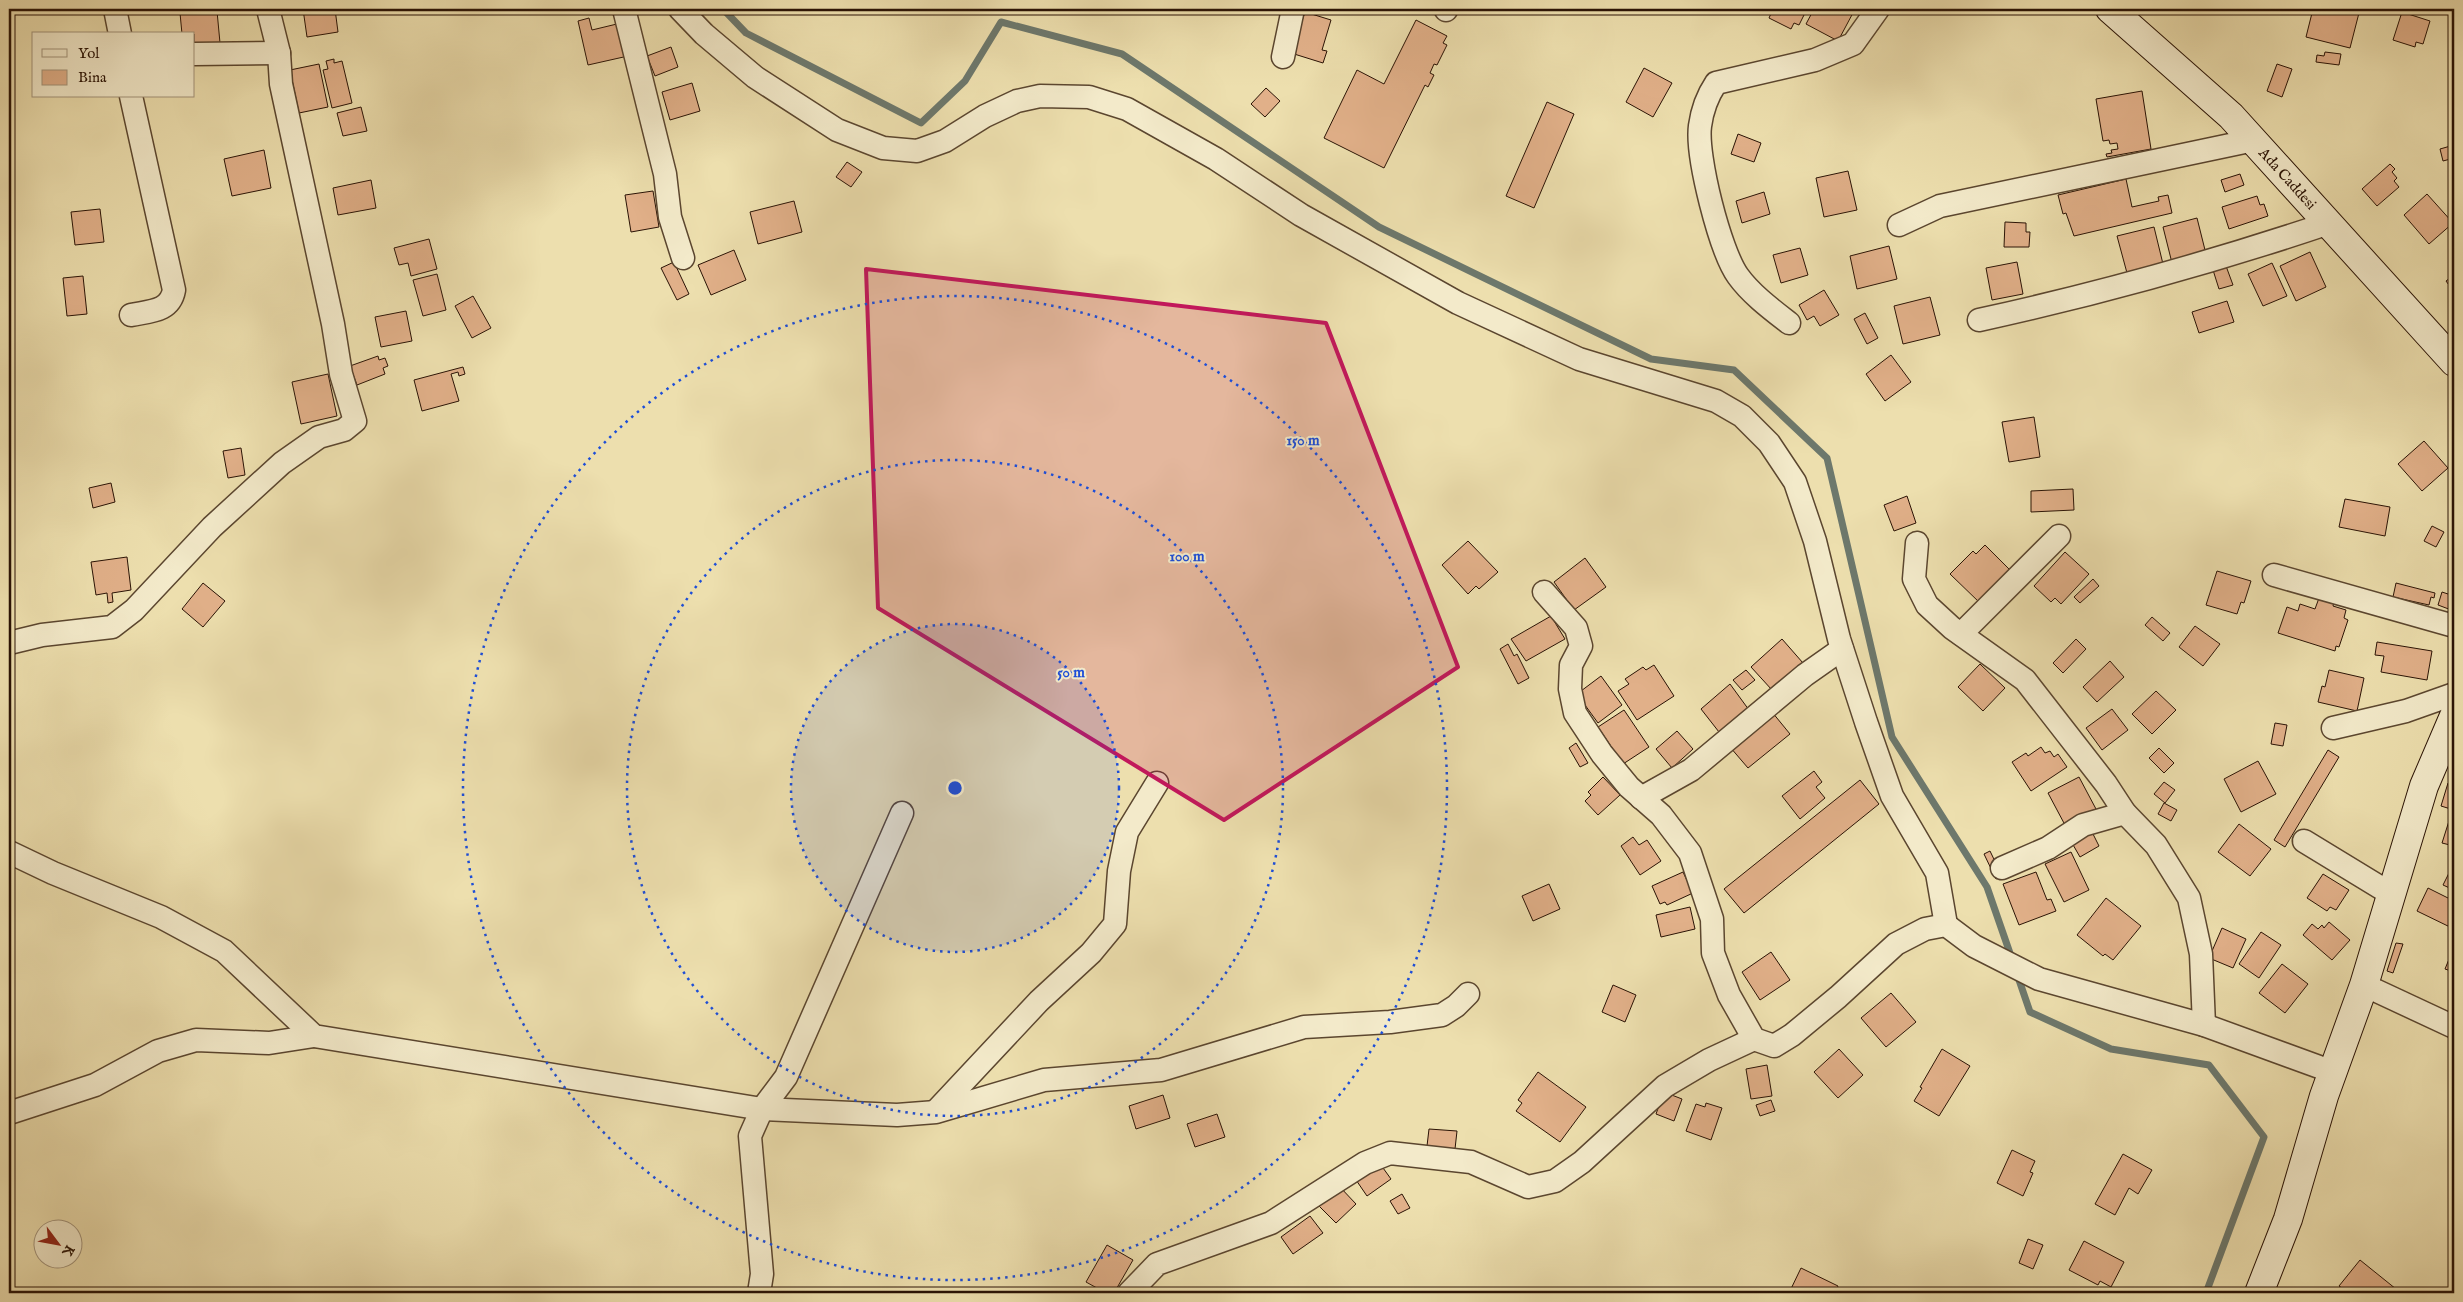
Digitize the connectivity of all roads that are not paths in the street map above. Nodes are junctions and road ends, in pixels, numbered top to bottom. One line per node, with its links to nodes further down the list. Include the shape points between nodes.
1 (115, 9): 8 (street)
2 (268, 9): 9 (street)
3 (624, 9): 16 (street, via 665,174 670,217)
4 (680, 9): 28 (street, via 755,77 837,130 883,148 917,151 945,141 1017,101 1040,96 1089,97 1127,109 1216,159 1300,215 1458,303 1579,359 1716,401 1742,416 1769,444 1795,482 1815,541)
5 (1293, 9): 11 (street)
6 (1878, 9): 19 (street, via 1853,44 1815,60 1716,83 1709,94 1700,126 1703,169 1723,242 1738,276)
7 (2110, 9): 13 (street, Ada Caddesi)
8 (120, 32)
9 (279, 53): 10 (street); 27 (street, via 281,84 341,374 355,421 344,430 318,437 282,463 212,526 134,610 112,627 42,635)
10 (195, 54)
11 (1284, 57)
12 (131, 98): 17 (street, via 174,290 172,300 164,308)
13 (2254, 140): 14 (street, Ada Caddesi); 15 (street, via 1940,206)
14 (2329, 223): 18 (street, via 2224,258 2070,300); 20 (street, Ada Caddesi)
15 (1900, 225)
16 (683, 258)
17 (131, 315)
18 (1979, 320)
19 (1789, 322)
20 (2454, 362)
21 (2058, 536): 26 (street)
22 (1917, 543): 26 (street, via 1914,579 1926,605)
23 (2274, 576): 25 (street)
24 (1544, 592): 33 (street, via 1576,628 1581,646 1571,665 1570,689 1575,713 1602,754)
25 (2454, 626)
26 (1961, 634): 35 (street, via 2025,680)
27 (9, 643)
28 (1842, 649): 33 (street, via 1691,770); 40 (street, via 1892,796 1937,873)
29 (2454, 694): 31 (street, via 2406,711)
30 (2454, 716): 39 (street, via 2424,786)
31 (2333, 728)
32 (1157, 783): 49 (street, via 1127,832 1114,924 1091,953)
33 (1641, 798): 46 (street, via 1661,815 1690,853 1712,919 1713,953 1729,995)
34 (902, 813): 48 (street, via 786,1077)
35 (2125, 813): 38 (street, via 2083,825 2048,848); 43 (street, via 2156,846 2189,898 2201,954)
36 (2304, 841): 39 (street)
37 (9, 852): 45 (street, via 53,874 161,917 224,951)
38 (2002, 868)
39 (2391, 894): 41 (street)
40 (1946, 926): 43 (street, via 1974,946 2039,979); 46 (street, via 1925,929 1896,944 1830,1004 1774,1046)
41 (2364, 985): 44 (street); 47 (street)
42 (1468, 994): 49 (street, via 1442,1015 1304,1027 1161,1070 1044,1080)
43 (2204, 1025): 47 (street)
44 (2454, 1026)
45 (314, 1036): 48 (street); 50 (street, via 269,1043 196,1040 158,1051 95,1085)
46 (1754, 1039): 52 (street, via 1665,1086 1582,1162 1555,1181 1528,1187 1471,1162 1390,1153 1365,1163 1271,1223 1157,1264)
47 (2332, 1072): 53 (street, via 2288,1218)
48 (762, 1109): 49 (street, via 897,1115); 51 (street, via 750,1136 762,1274)
49 (936, 1112)
50 (9, 1113)
51 (759, 1293)
52 (1129, 1293)
53 (2259, 1293)

